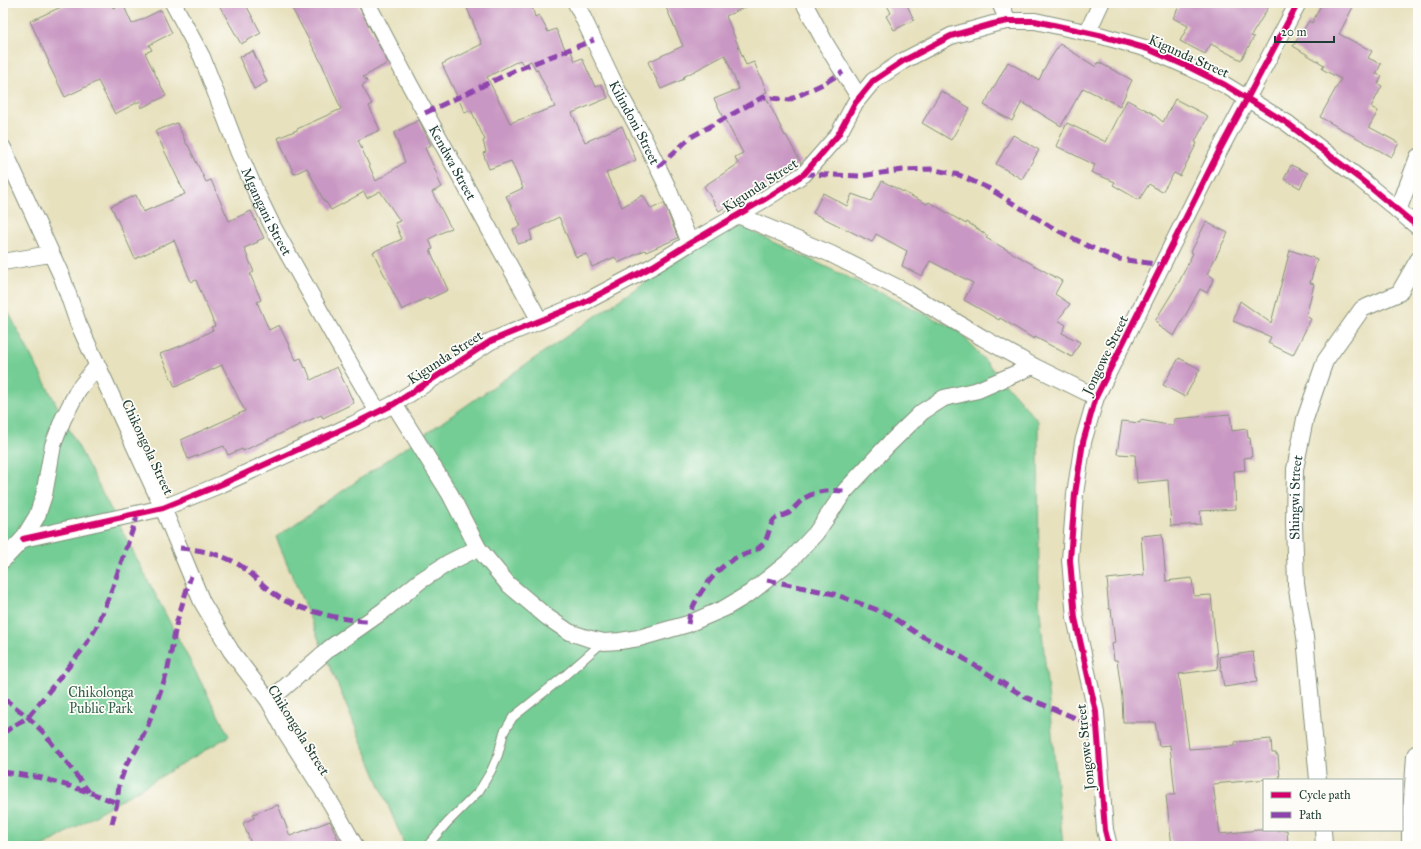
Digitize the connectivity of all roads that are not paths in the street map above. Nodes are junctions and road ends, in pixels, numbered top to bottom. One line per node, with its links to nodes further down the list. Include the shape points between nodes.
1 (173, 3): 26 (street, Mgangani Street, via 202,57 256,192)
2 (367, 3): 21 (street, Kendwa Street)
3 (576, 3): 17 (street, Kilindoni Street, via 667,186)
4 (804, 3): 10 (street)
5 (1000, 3): 8 (street)
6 (1101, 3): 9 (street)
7 (1298, 3): 11 (street, Jongowe Street)
8 (1008, 20): 9 (street, Kigunda Street, via 1035,21); 10 (street, Kigunda Street, via 951,36 903,61 873,81)
9 (1087, 33): 11 (street, Kigunda Street, via 1148,49 1218,81)
10 (859, 97): 15 (street, Kigunda Street, via 838,134 804,174)
11 (1247, 98): 14 (street, Kigunda Street, via 1287,123); 24 (street, Jongowe Street)
12 (3, 148): 18 (street, Chikongola Street)
13 (1418, 157): 14 (street)
14 (1398, 211): 16 (street, Kigunda Street)
15 (738, 215): 17 (street, Kigunda Street); 23 (street, via 831,254 899,288)
16 (1418, 228)
17 (690, 242): 21 (street, Kigunda Street, via 653,266 583,303)
18 (50, 254): 20 (street); 22 (street, Chikongola Street, via 62,277)
19 (1418, 260): 34 (street, Shingwi Street, via 1399,293 1362,309 1325,361 1305,419 1296,462 1296,584 1305,637)
20 (3, 262)
21 (540, 321): 25 (street, Kigunda Street, via 491,341)
22 (97, 366): 27 (street, Chikongola Street); 28 (street, via 78,390 63,418 53,445 44,495 37,516)
23 (1033, 366): 24 (street); 31 (street, via 978,390 944,398 922,412 845,491 816,533 795,555 750,593 725,608 688,624 639,638)
24 (1096, 397): 39 (street, Jongowe Street, via 1078,466 1070,560 1075,618 1096,712 1105,830)
25 (394, 404): 26 (street, Kigunda Street); 29 (street, via 450,494)
26 (378, 412): 27 (street, Kigunda Street, via 222,484)
27 (163, 508): 28 (street, Kigunda Street); 32 (street, Chikongola Street, via 202,602 231,651)
28 (23, 539): 30 (street)
29 (478, 548): 31 (street, via 508,584 547,617 569,632); 32 (street, via 420,581 330,648)
30 (3, 560)
31 (604, 642): 38 (lane, via 513,717 504,732 491,771 479,791)
32 (269, 701): 37 (street, Chikongola Street)
33 (1418, 756): 35 (highway)
34 (1318, 779)
35 (1417, 785): 41 (highway)
36 (1323, 831): 40 (street)
37 (355, 846)
38 (427, 846)
39 (1109, 846)
40 (1324, 846)
41 (1413, 846)

